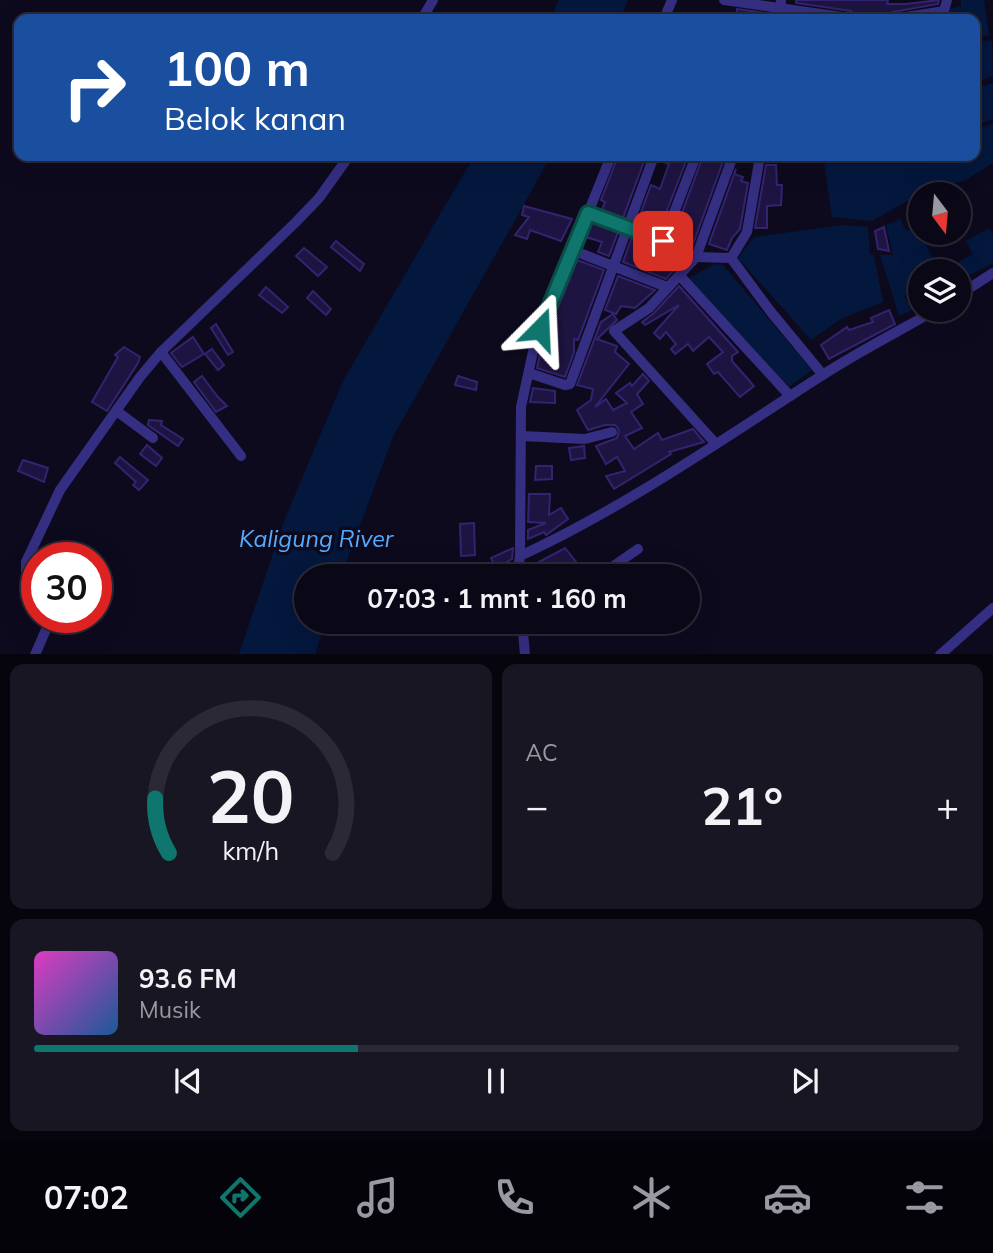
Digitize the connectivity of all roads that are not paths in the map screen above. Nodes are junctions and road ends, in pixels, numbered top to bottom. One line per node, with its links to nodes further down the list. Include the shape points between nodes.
1 (724, 0): 3 (street)
2 (947, 0): 5 (street, via 944,11)
3 (780, 9): 4 (street)
4 (815, 14)
5 (930, 14)
6 (345, 161): 24 (street, via 319,198)
7 (609, 161): 12 (street)
8 (652, 161): 13 (street)
9 (694, 161): 14 (street)
10 (731, 161): 16 (street)
11 (759, 161): 17 (street, via 747,232)
12 (588, 213): 13 (street); 15 (street)
13 (626, 229): 14 (street); 18 (street)
14 (663, 241): 16 (street, via 674,253)
15 (572, 250): 18 (street); 25 (street, via 546,311)
16 (696, 257): 17 (street); 20 (street)
17 (731, 258): 26 (street)
18 (613, 265): 21 (street); 25 (street, via 570,384)
19 (993, 273): 22 (street)
20 (680, 276): 21 (street); 27 (street)
21 (667, 287): 32 (street, via 647,310 614,332)
22 (971, 287)
23 (915, 322): 26 (street)
24 (161, 352): 28 (street); 33 (street)
25 (529, 373): 30 (street, via 521,407)
26 (823, 375): 27 (street)
27 (790, 396): 32 (street)
28 (118, 412): 31 (street); 34 (street, via 60,490)
29 (612, 432): 30 (street, via 585,439)
30 (522, 436): 36 (street)
31 (153, 438)
32 (716, 444): 36 (street)
33 (241, 456)
34 (35, 542)
35 (638, 550): 38 (street)
36 (519, 558): 37 (street)
37 (518, 564)
38 (617, 564)
39 (993, 607): 44 (street)
40 (44, 633): 42 (street)
41 (526, 634): 43 (street)
42 (35, 654)
43 (525, 654)
44 (940, 654)

